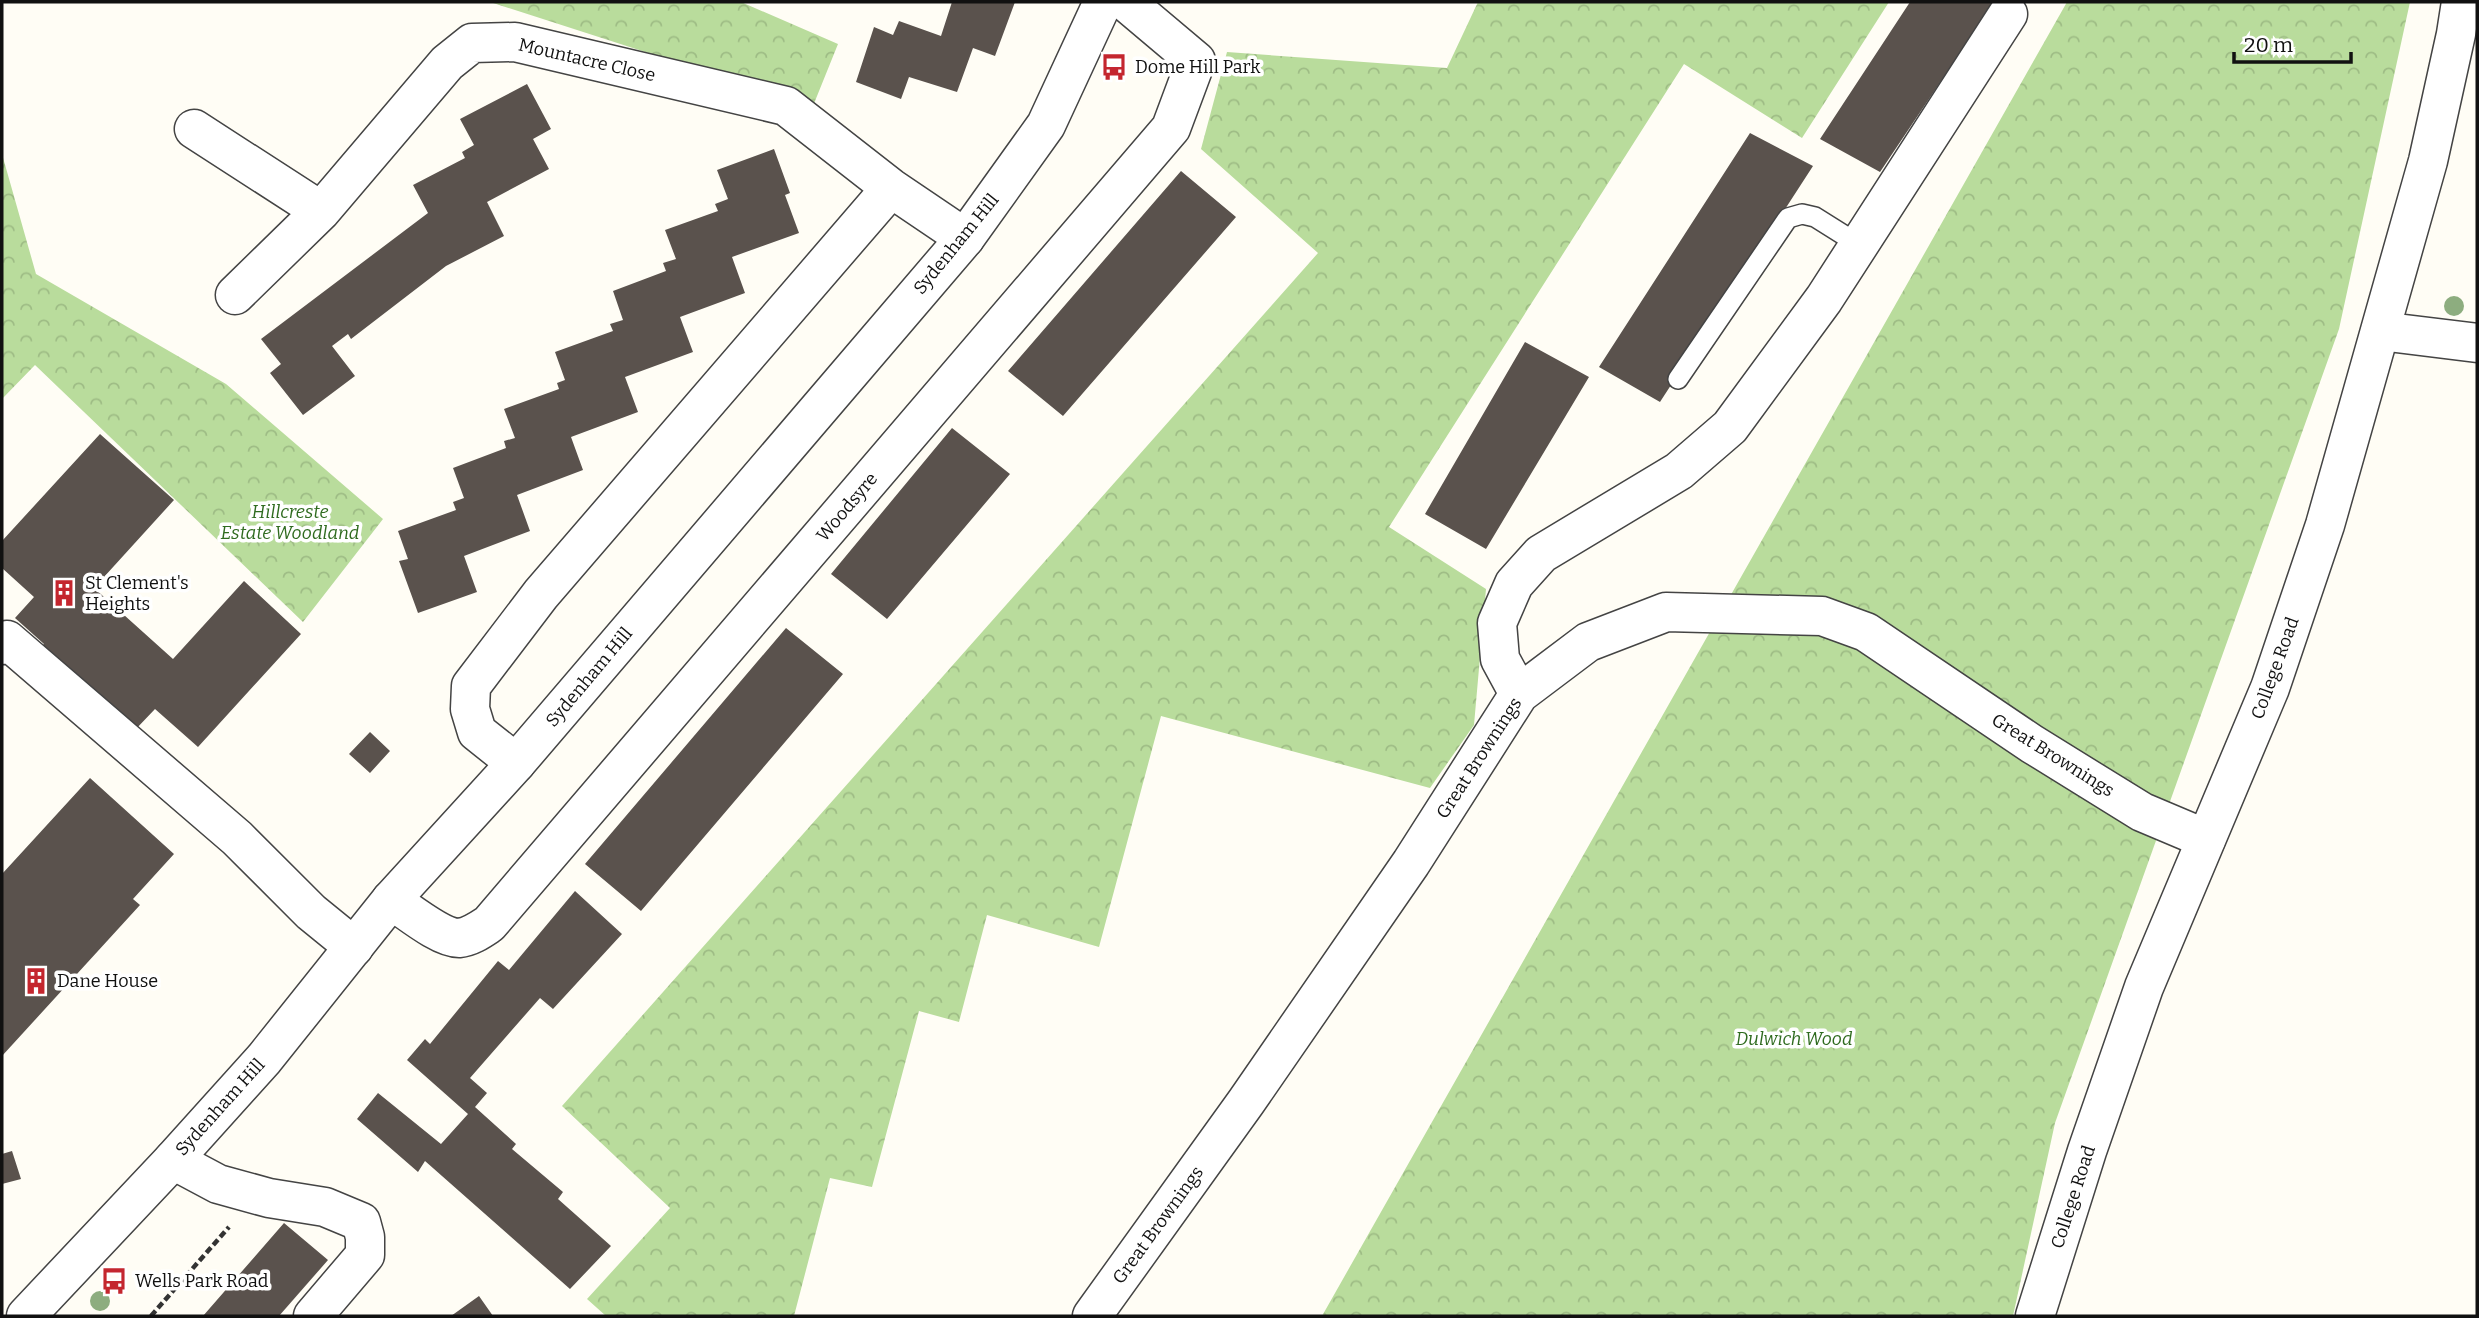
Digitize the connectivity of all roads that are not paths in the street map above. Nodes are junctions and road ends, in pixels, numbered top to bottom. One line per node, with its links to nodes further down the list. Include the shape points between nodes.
1 (1103, 2): 8 (street, Sydenham Hill, via 1046,125)
2 (1126, 2): 18 (street, Woodsyre, via 1196,61 1171,128 489,924 473,935 457,938)
3 (2461, 2): 11 (street, College Road, via 2428,161)
4 (2008, 14): 9 (street)
5 (194, 129): 7 (street)
6 (891, 188): 7 (street, Mountacre Close, via 786,106 515,42 472,43 447,63); 8 (street, Mountacre Close); 16 (street, via 541,594 471,686 470,709 477,732)
7 (321, 211): 10 (street, Mountacre Close)
8 (965, 238): 16 (street, Sydenham Hill)
9 (1858, 244): 13 (lane, via 1815,217 1788,218); 15 (street, via 1824,299 1730,426 1679,471 1541,554 1514,584 1497,623 1500,659)
10 (235, 295)
11 (2379, 331): 12 (street); 17 (street, College Road, via 2325,525 2270,688)
12 (2477, 343)
13 (1678, 379)
14 (2, 645): 19 (street, via 7,640 237,838 311,912)
15 (1519, 694): 17 (street, Great Brownings, via 1588,642 1666,612 1822,616 1866,632 2032,744 2142,811); 23 (street, Great Brownings, via 1387,897)
16 (516, 763): 18 (street, Sydenham Hill)
17 (2206, 839): 24 (street, College Road, via 2144,987)
18 (391, 900): 19 (street, Sydenham Hill)
19 (354, 947): 20 (street, Sydenham Hill, via 264,1059)
20 (173, 1160): 21 (street, Sydenham Hill); 22 (street, via 218,1184 325,1207 361,1222 365,1255)
21 (26, 1316)
22 (313, 1316)
23 (1092, 1316)
24 (2035, 1316)

